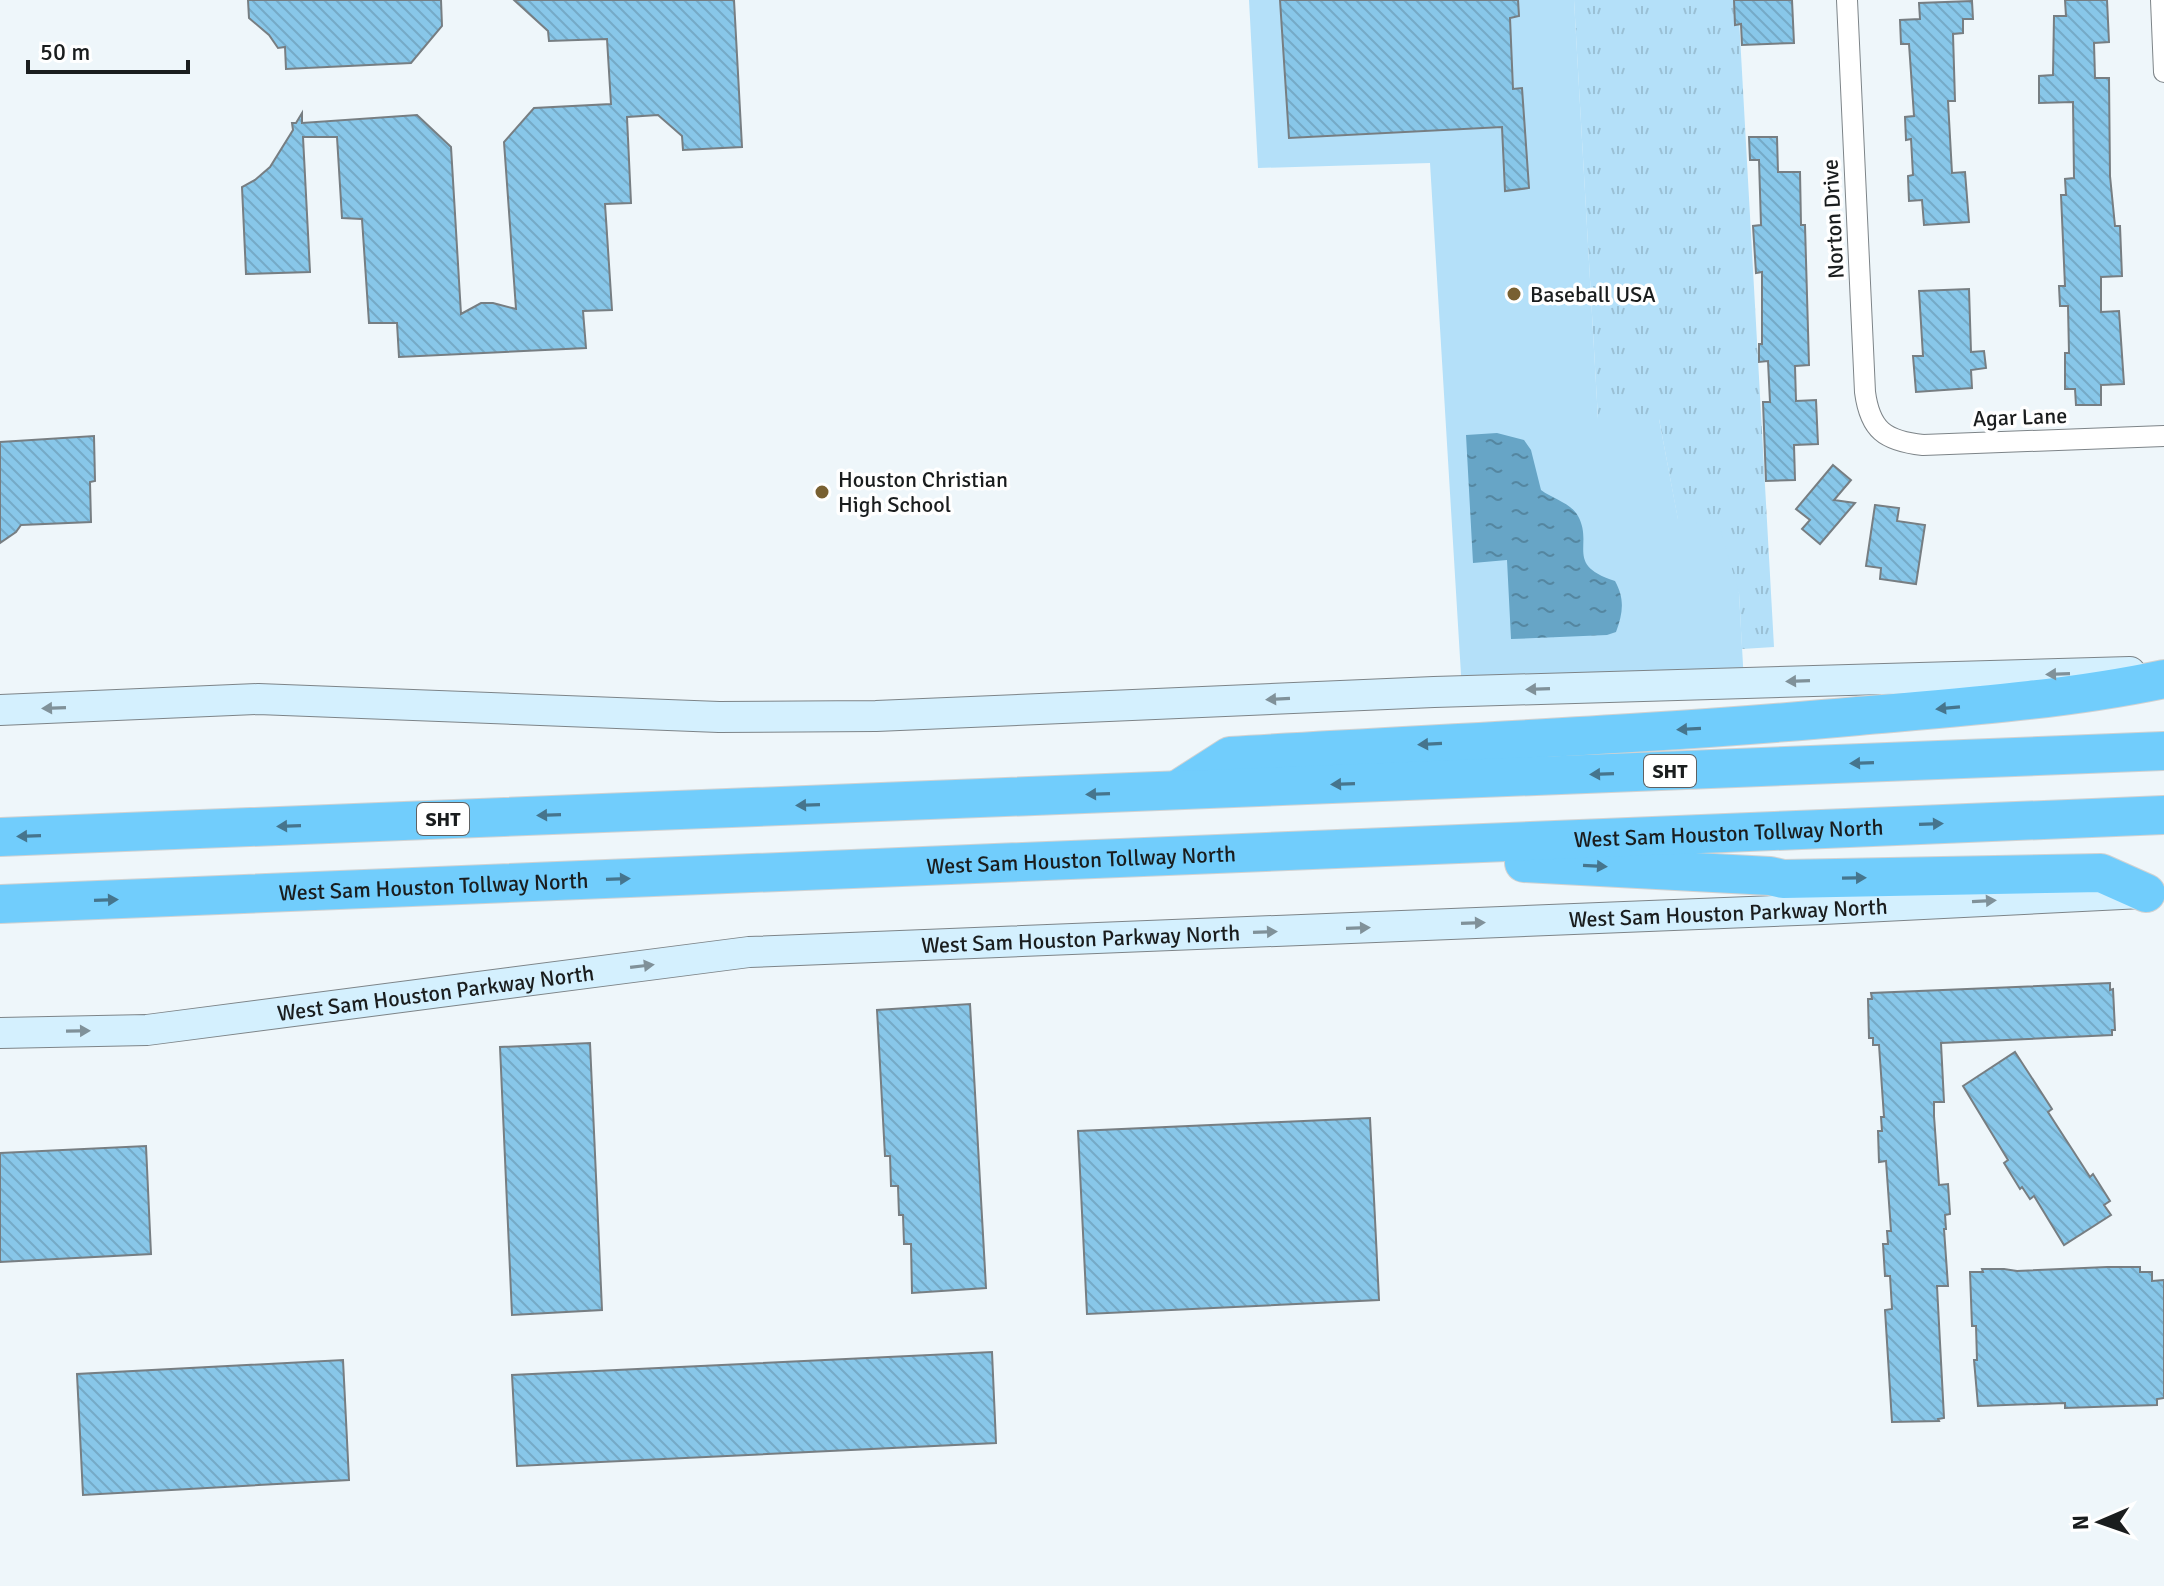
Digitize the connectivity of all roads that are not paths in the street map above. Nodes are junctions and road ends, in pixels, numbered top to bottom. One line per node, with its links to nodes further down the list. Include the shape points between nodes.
1 (1847, 0): 4 (street, Norton Drive, via 1865,392 1868,413)
2 (2161, 0): 3 (street)
3 (2164, 72)
4 (1880, 431): 5 (street, Agar Lane, via 1898,442 1923,445)
5 (2164, 436)
6 (2164, 671): 8 (main road, one-way to 8, via 1434,692 876,716 704,717 258,699)
7 (2164, 679): 10 (highway, one-way to 10, via 2030,701 1761,725 1230,756)
8 (0, 710)
9 (2164, 751): 10 (highway, SHT, one-way to 10)
10 (1176, 790): 12 (highway, SHT, one-way to 12)
11 (2164, 815): 13 (highway, West Sam Houston Tollway North, one-way to 11)
12 (0, 837)
13 (1293, 850): 14 (highway, one-way to 14, via 1783,879 2101,873); 15 (highway, West Sam Houston Tollway North, one-way to 13)
14 (2155, 893): 16 (main road, West Sam Houston Parkway North, one-way to 14, via 147,1030 749,952)
15 (0, 904)
16 (0, 1033)

